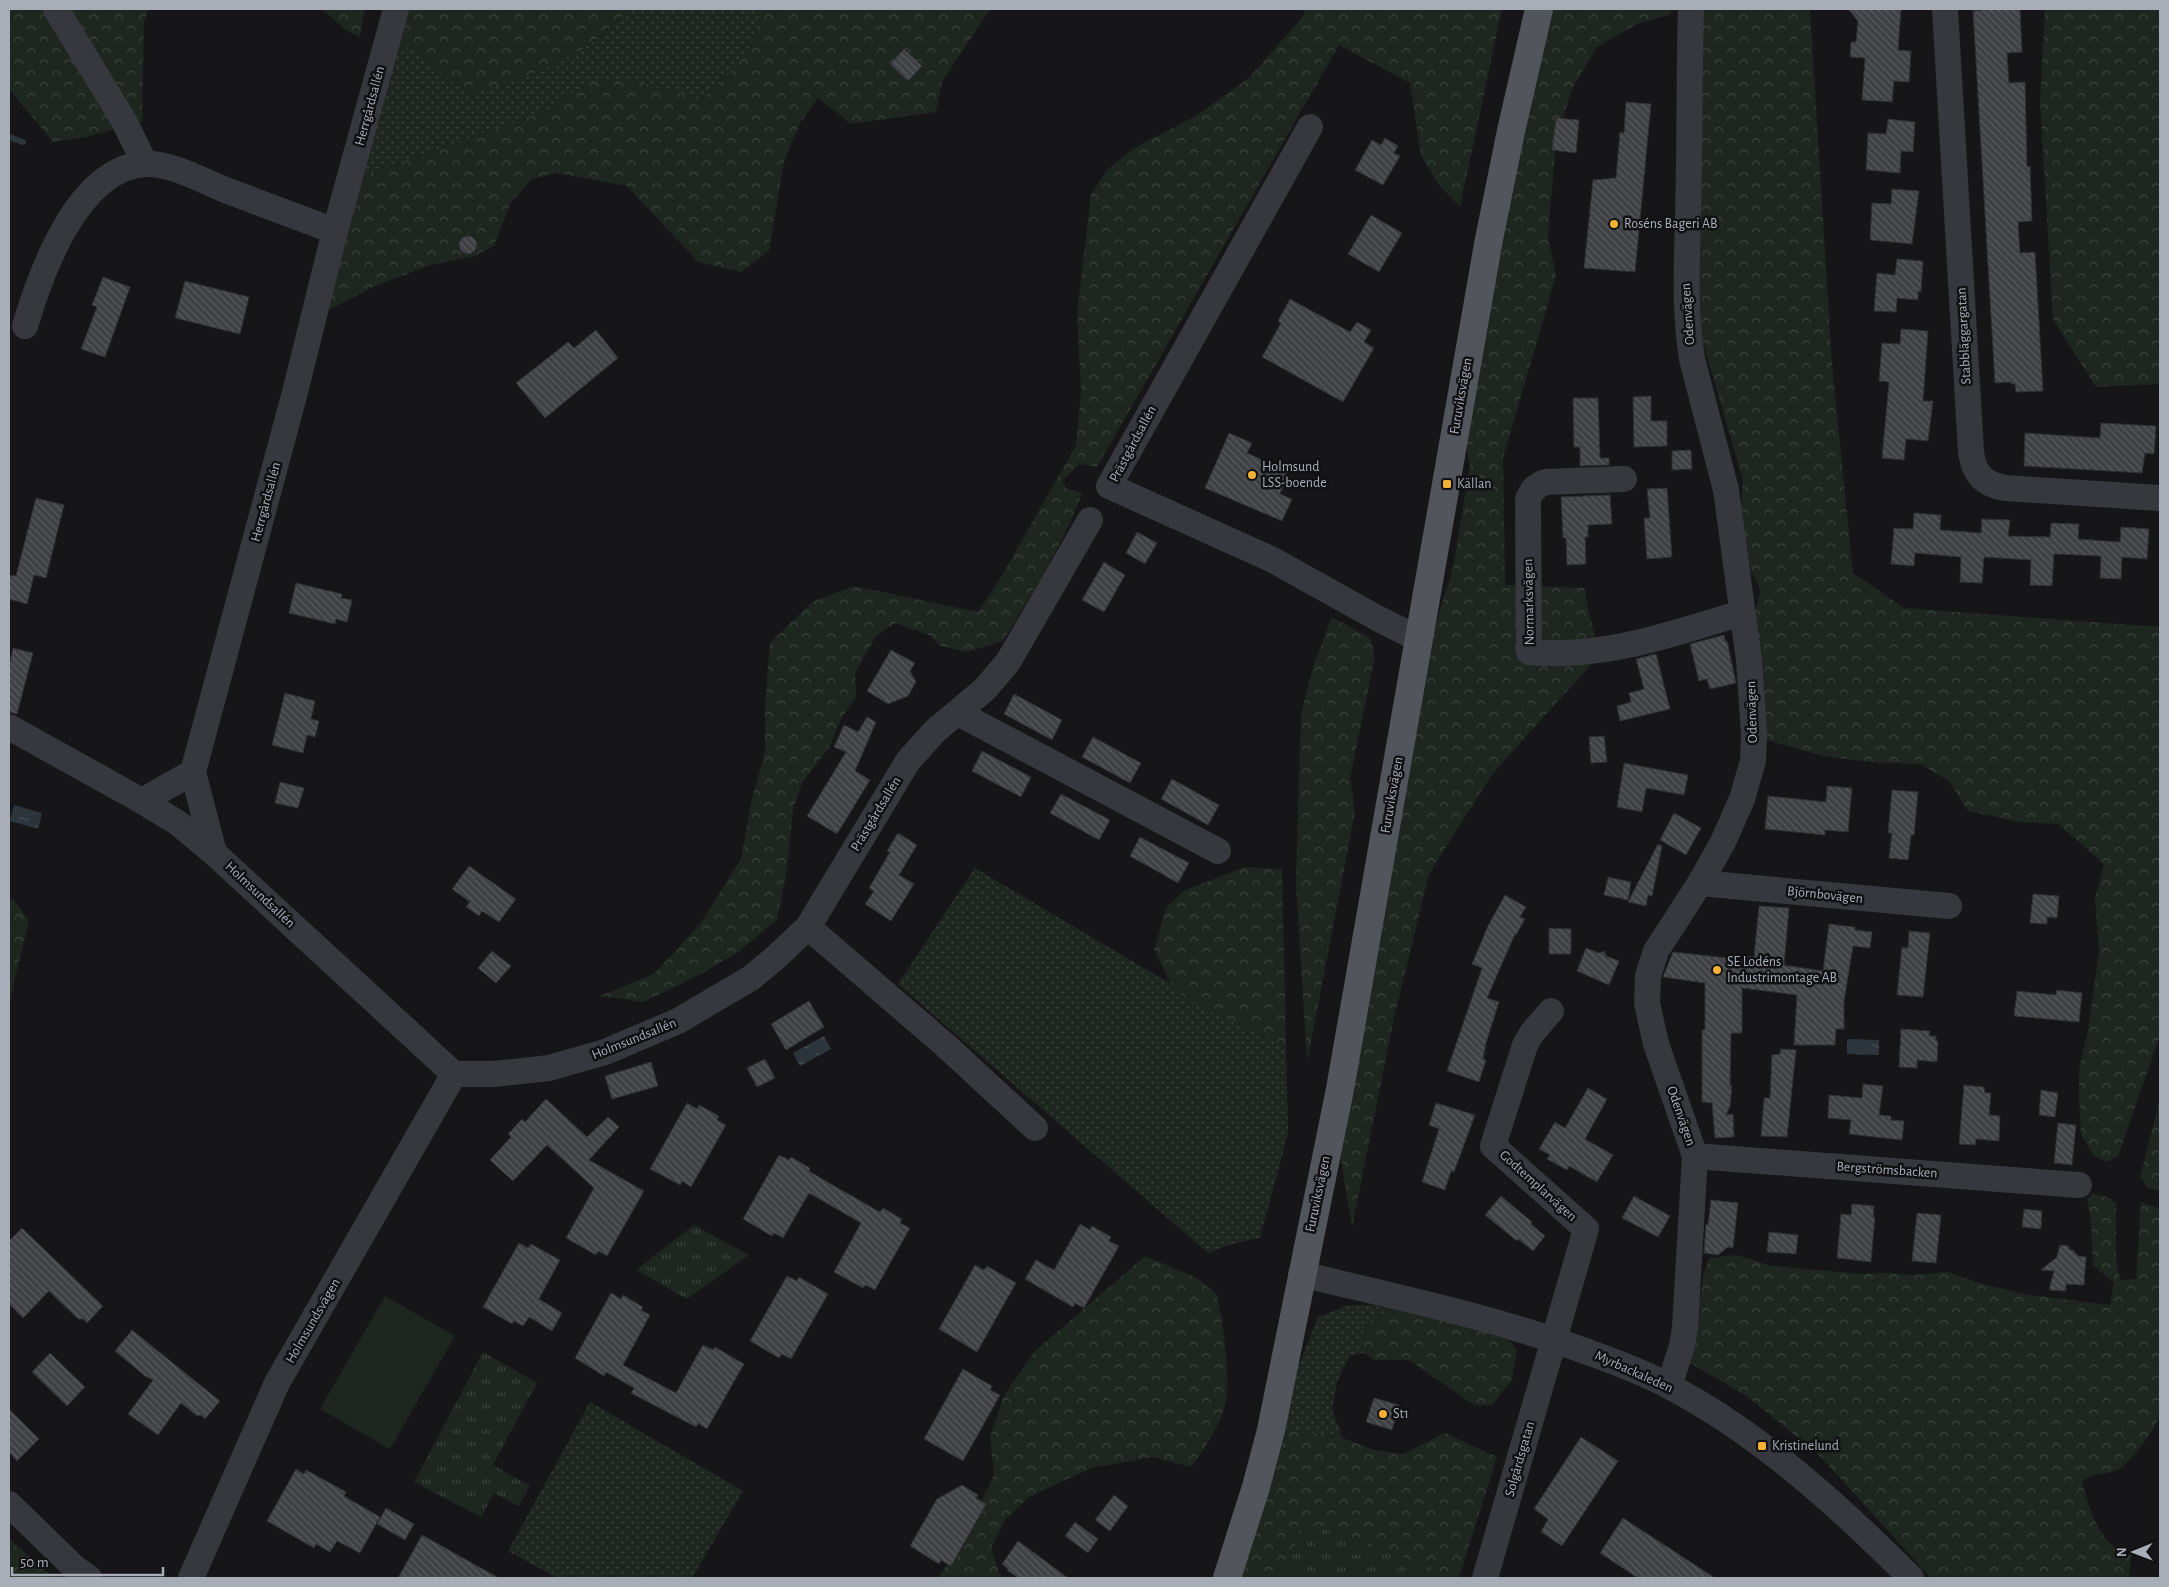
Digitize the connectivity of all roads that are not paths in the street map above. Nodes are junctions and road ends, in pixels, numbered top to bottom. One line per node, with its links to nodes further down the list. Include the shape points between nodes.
1 (56, 9): 7 (street, via 124,121)
2 (396, 9): 8 (street, Herrgårdsallén)
3 (1539, 9): 14 (main road, Furuviksvägen, via 1489,239)
4 (1691, 9): 13 (street, Odenvägen, via 1685,295 1688,337 1726,490)
5 (1946, 9): 11 (street, Stabbläggargatan, via 1971,452 1976,472 1986,482 2005,488)
6 (1310, 127): 14 (street, Prästgårdsallén, via 1109,486 1273,560)
7 (145, 164): 8 (street, via 178,170); 9 (street, via 116,172 93,188 54,249 36,287)
8 (334, 231): 17 (street, Herrgårdsallén, via 294,396)
9 (25, 326)
10 (1624, 479): 13 (street, Normarksvägen, via 1546,482 1531,492 1528,499 1529,652 1579,654 1623,648)
11 (2160, 498)
12 (1090, 520): 15 (street, Prästgårdsallén, via 1008,662 990,684)
13 (1742, 613): 21 (street, Odenvägen, via 1754,712 1753,761 1742,799)
14 (1419, 639): 29 (main road, Furuviksvägen, via 1340,1089)
15 (958, 713): 19 (street); 23 (street, Prästgårdsallén, via 935,731 908,761)
16 (9, 728): 18 (street, Holmsundsallén)
17 (194, 772): 18 (street); 20 (street, Holmsundsallén)
18 (142, 801): 20 (street, Holmsundsallén, via 178,823)
19 (1218, 851)
20 (214, 853): 25 (street, Holmsundsallén)
21 (1700, 883): 22 (street, Björnbovägen); 27 (street, Odenvägen, via 1656,951 1646,987 1656,1044)
22 (1949, 906)
23 (808, 927): 25 (street, Holmsundsallén, via 751,978 647,1036 550,1068); 26 (street)
24 (1551, 1011): 30 (street, Godtemplarvägen, via 1525,1045 1493,1146 1586,1229)
25 (454, 1074): 34 (street, Holmsundsvägen, via 277,1383)
26 (1035, 1128)
27 (1695, 1156): 28 (street, Bergströmsbacken); 31 (street, Odenvägen, via 1685,1327)
28 (2079, 1185)
29 (1301, 1274): 30 (street, Myrbackaleden, via 1499,1322); 35 (main road, Furuviksvägen, via 1271,1430)
30 (1555, 1340): 31 (street, Myrbackaleden); 36 (street, Solgårdsgatan)
31 (1669, 1386): 37 (street, Myrbackaleden, via 1732,1425 1807,1480)
32 (9, 1504): 33 (street)
33 (89, 1578)
34 (191, 1578)
35 (1227, 1578)
36 (1485, 1578)
37 (1911, 1578)

